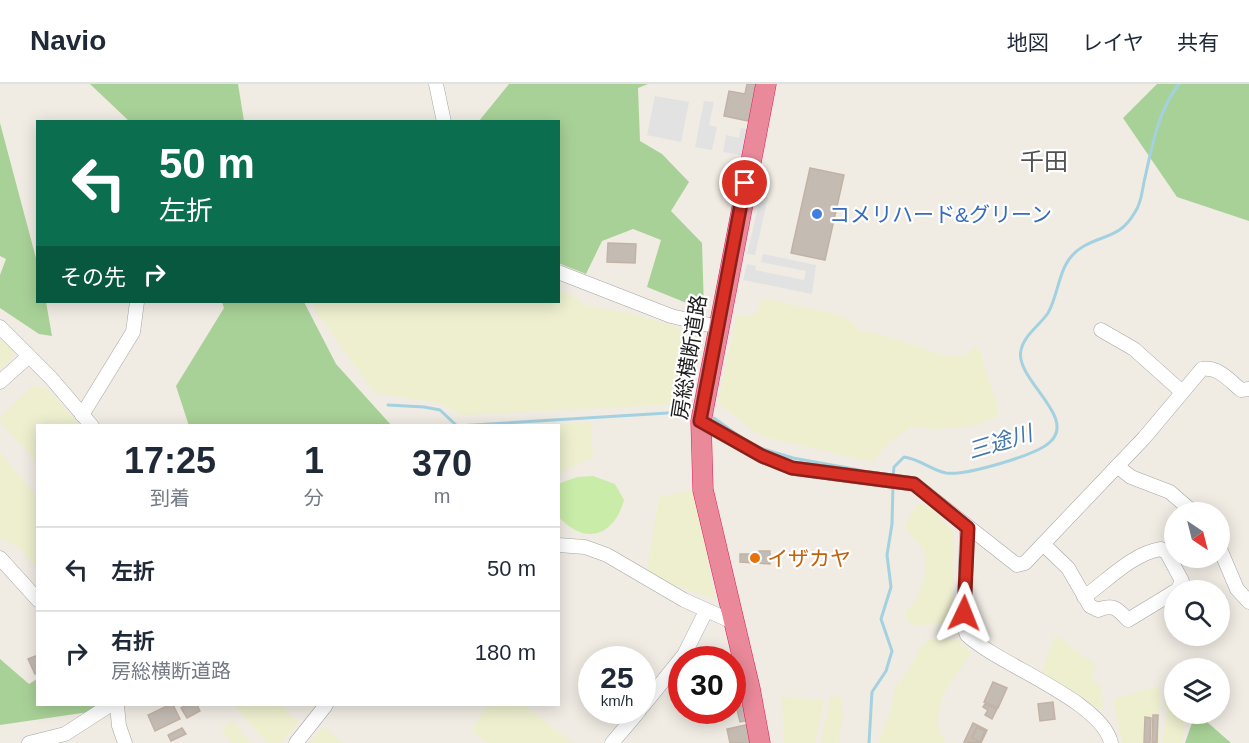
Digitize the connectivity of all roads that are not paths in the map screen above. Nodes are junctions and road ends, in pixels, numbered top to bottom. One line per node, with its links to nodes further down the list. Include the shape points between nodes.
1 (436, 84): 3 (street)
2 (766, 84): 7 (highway, 房総横断道路)
3 (444, 120)
4 (560, 273): 7 (street, via 671,316)
5 (137, 303): 13 (street, via 133,332)
6 (0, 327): 9 (street)
7 (718, 327): 14 (highway, 房総横断道路)
8 (1101, 330): 12 (street, via 1134,349)
9 (29, 356): 10 (street); 13 (street)
10 (0, 382)
11 (1249, 389): 12 (street, via 1241,390 1210,368 1202,369)
12 (1182, 392): 16 (street)
13 (82, 414): 15 (street)
14 (700, 421): 18 (street, via 792,468 914,484); 29 (highway, 房総横断道路, via 703,490)
15 (90, 424)
16 (1117, 466): 17 (street, via 1131,477 1170,492); 19 (street)
17 (1181, 502)
18 (968, 528): 19 (street, via 1017,565 1025,563); 40 (street, via 964,626 967,635 1093,714 1109,734)
19 (1043, 544): 24 (street, via 1068,568)
20 (560, 545): 28 (street, via 585,547 607,555)
21 (0, 558): 25 (street)
22 (1228, 568): 27 (street, via 1237,589)
23 (1181, 580): 24 (street, via 1167,553 1151,550)
24 (1084, 597): 26 (street, via 1098,610 1115,606 1128,620)
25 (36, 598)
26 (1164, 599)
27 (1249, 602)
28 (706, 611): 29 (street); 30 (street, via 684,655)
29 (733, 622): 39 (highway, 房総横断道路)
30 (656, 690)
31 (108, 706): 35 (street, via 65,734)
32 (117, 706): 36 (street)
33 (325, 706): 37 (street)
34 (628, 724): 38 (street)
35 (29, 743)
36 (125, 743)
37 (296, 743)
38 (612, 743)
39 (760, 743)
40 (1111, 743)

